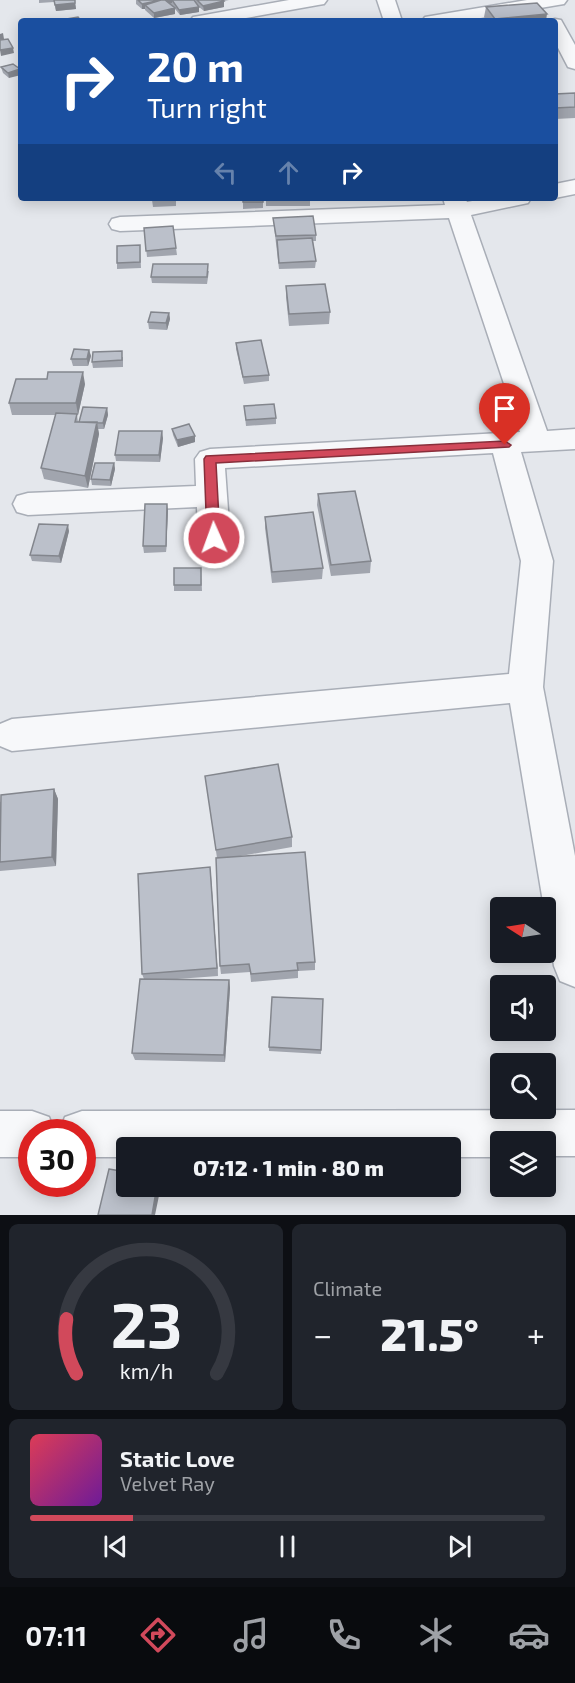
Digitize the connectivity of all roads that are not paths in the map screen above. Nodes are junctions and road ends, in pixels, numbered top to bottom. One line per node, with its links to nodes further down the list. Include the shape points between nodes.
1 (318, 0): 4 (street)
2 (386, 0): 5 (street)
3 (551, 1): 6 (street); 7 (street)
4 (216, 18)
5 (392, 18)
6 (449, 18)
7 (553, 18)
8 (558, 30): 9 (street)
9 (575, 63)
10 (575, 187): 11 (street)
11 (558, 190)
12 (488, 201): 13 (street)
13 (456, 204): 14 (street); 16 (street)
14 (120, 224)
15 (575, 439): 16 (street)
16 (521, 443): 17 (street, via 210,459); 20 (street, via 537,561)
17 (212, 496): 18 (street); 19 (street)
18 (28, 504)
19 (214, 538)
20 (525, 687): 21 (street); 22 (street)
21 (12, 735)
22 (575, 966)
23 (575, 1133): 26 (street)
24 (0, 1134): 25 (street)
25 (18, 1134)
26 (96, 1134)

